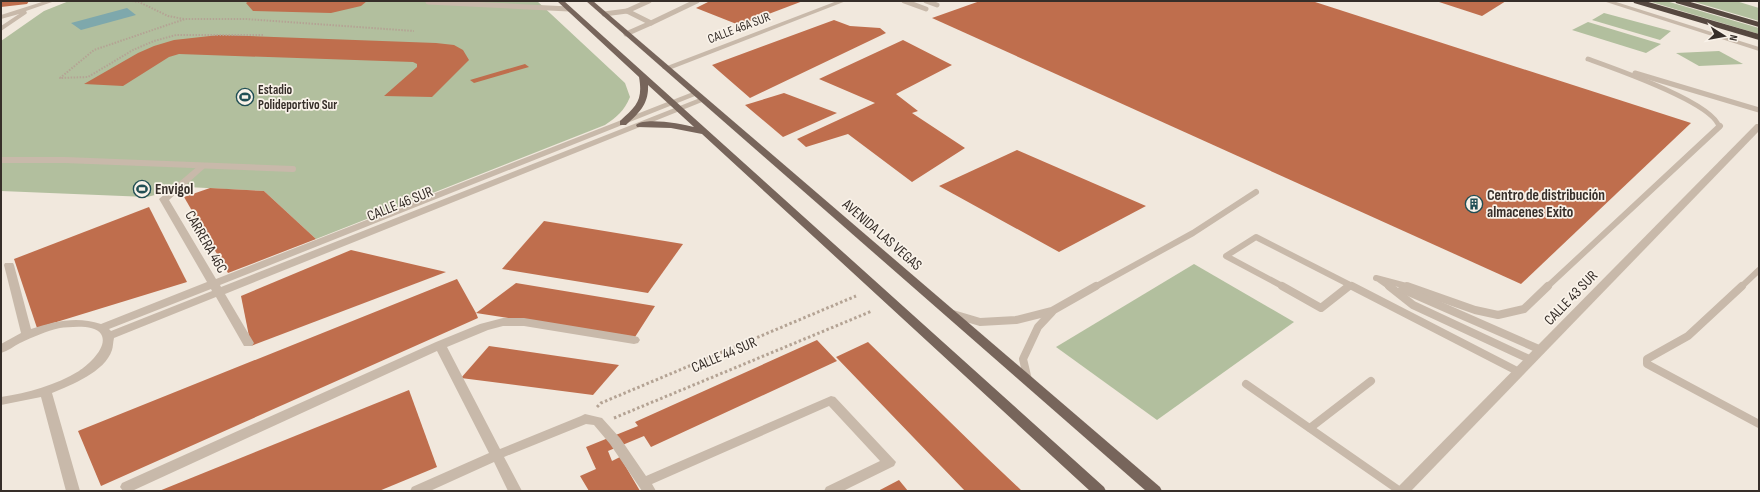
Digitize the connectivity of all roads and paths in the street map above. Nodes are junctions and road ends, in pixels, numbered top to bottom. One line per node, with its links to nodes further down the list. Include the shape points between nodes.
1 (38, 1): 16 (street)
2 (52, 1): 16 (street)
3 (132, 1): 22 (path, via 168,16)
4 (560, 1): 17 (main road)
5 (589, 1): 20 (main road, AVENIDA LAS VEGAS)
6 (649, 1): 19 (lane)
7 (697, 1): 23 (lane)
8 (843, 1): 31 (street, CALLE 46A SUR)
9 (904, 1): 18 (lane)
10 (926, 1): 15 (lane)
11 (1606, 1): 30 (street)
12 (1637, 1): 29 (highway)
13 (1679, 1): 24 (highway)
14 (428, 2): 17 (lane)
15 (937, 5)
16 (30, 8): 21 (street); 25 (street)
17 (569, 9): 32 (main road)
18 (926, 9)
19 (627, 10): 20 (lane); 23 (lane)
20 (604, 14): 27 (main road, AVENIDA LAS VEGAS)
21 (1, 17)
22 (185, 19): 26 (path, via 246,19); 28 (path, via 94,50 60,78 88,77 133,50 176,35)
23 (650, 23): 27 (lane)
24 (1759, 25)
25 (1, 29)
26 (414, 31)
27 (626, 34): 31 (main road, AVENIDA LAS VEGAS)
28 (263, 35)
29 (1759, 37)
30 (1759, 49)
31 (666, 68): 33 (main road, AVENIDA LAS VEGAS)
32 (643, 77): 34 (main road); 36 (main road, via 646,90 643,104)
33 (699, 97): 34 (street, CALLE 46 SUR); 52 (main road, AVENIDA LAS VEGAS)
34 (675, 107): 36 (street, CALLE 46 SUR); 37 (street, CALLE 46 SUR); 39 (main road)
35 (1759, 110): 46 (lane, via 1588,59 1662,88 1710,114 1720,126 1524,309 1498,315)
36 (623, 123): 48 (street, CALLE 46 SUR)
37 (640, 125): 39 (main road, via 681,127); 48 (street, CALLE 46 SUR)
38 (1759, 126): 59 (street, CALLE 43 SUR)
39 (705, 134): 78 (main road)
40 (1, 160): 41 (lane, via 65,160)
41 (202, 167): 42 (lane); 48 (street, CARRERA 46C, via 164,200)
42 (293, 169)
43 (1256, 192): 51 (lane, via 1192,233)
44 (9, 266): 54 (street)
45 (1759, 270): 69 (lane, via 1688,335 1670,348 1647,359 1647,364 1654,369)
46 (1376, 278): 59 (lane); 60 (lane, via 1413,305)
47 (1350, 286): 47 (lane, via 1256,237 1226,256 1321,308); 61 (lane)
48 (216, 288): 53 (street, CALLE 46 SUR); 56 (street, CARRERA 46C)
49 (856, 296): 67 (path, CALLE 44 SUR, via 601,403)
50 (872, 311): 68 (path, CALLE 44 SUR)
51 (1052, 311): 52 (lane, via 1016,320 980,322); 63 (lane, via 1038,327 1023,359)
52 (949, 313): 63 (main road, AVENIDA LAS VEGAS)
53 (105, 332): 54 (street, via 91,325 73,324); 65 (street, via 108,344 104,354 65,384)
54 (27, 335): 58 (street)
55 (634, 340): 57 (street, via 524,322 503,322)
56 (248, 343)
57 (440, 345): 71 (street); 72 (street)
58 (1, 349)
59 (1541, 350): 60 (street, CALLE 43 SUR)
60 (1531, 360): 61 (street, CALLE 43 SUR)
61 (1519, 372): 81 (street, CALLE 43 SUR)
62 (1371, 381): 70 (lane)
63 (1028, 382): 79 (main road, AVENIDA LAS VEGAS)
64 (1246, 384): 70 (lane)
65 (46, 392): 66 (street, via 28,398); 74 (street)
66 (1, 401)
67 (586, 418): 71 (street); 73 (street, via 598,421)
68 (612, 419)
69 (1759, 424)
70 (1310, 428): 80 (lane)
71 (497, 455): 75 (street); 76 (street)
72 (127, 487)
73 (646, 487): 77 (street, via 831,400 889,462)
74 (73, 491)
75 (417, 491)
76 (515, 491)
77 (831, 491)
78 (1099, 491)
79 (1155, 491)
80 (1400, 491)
81 (1404, 491)

